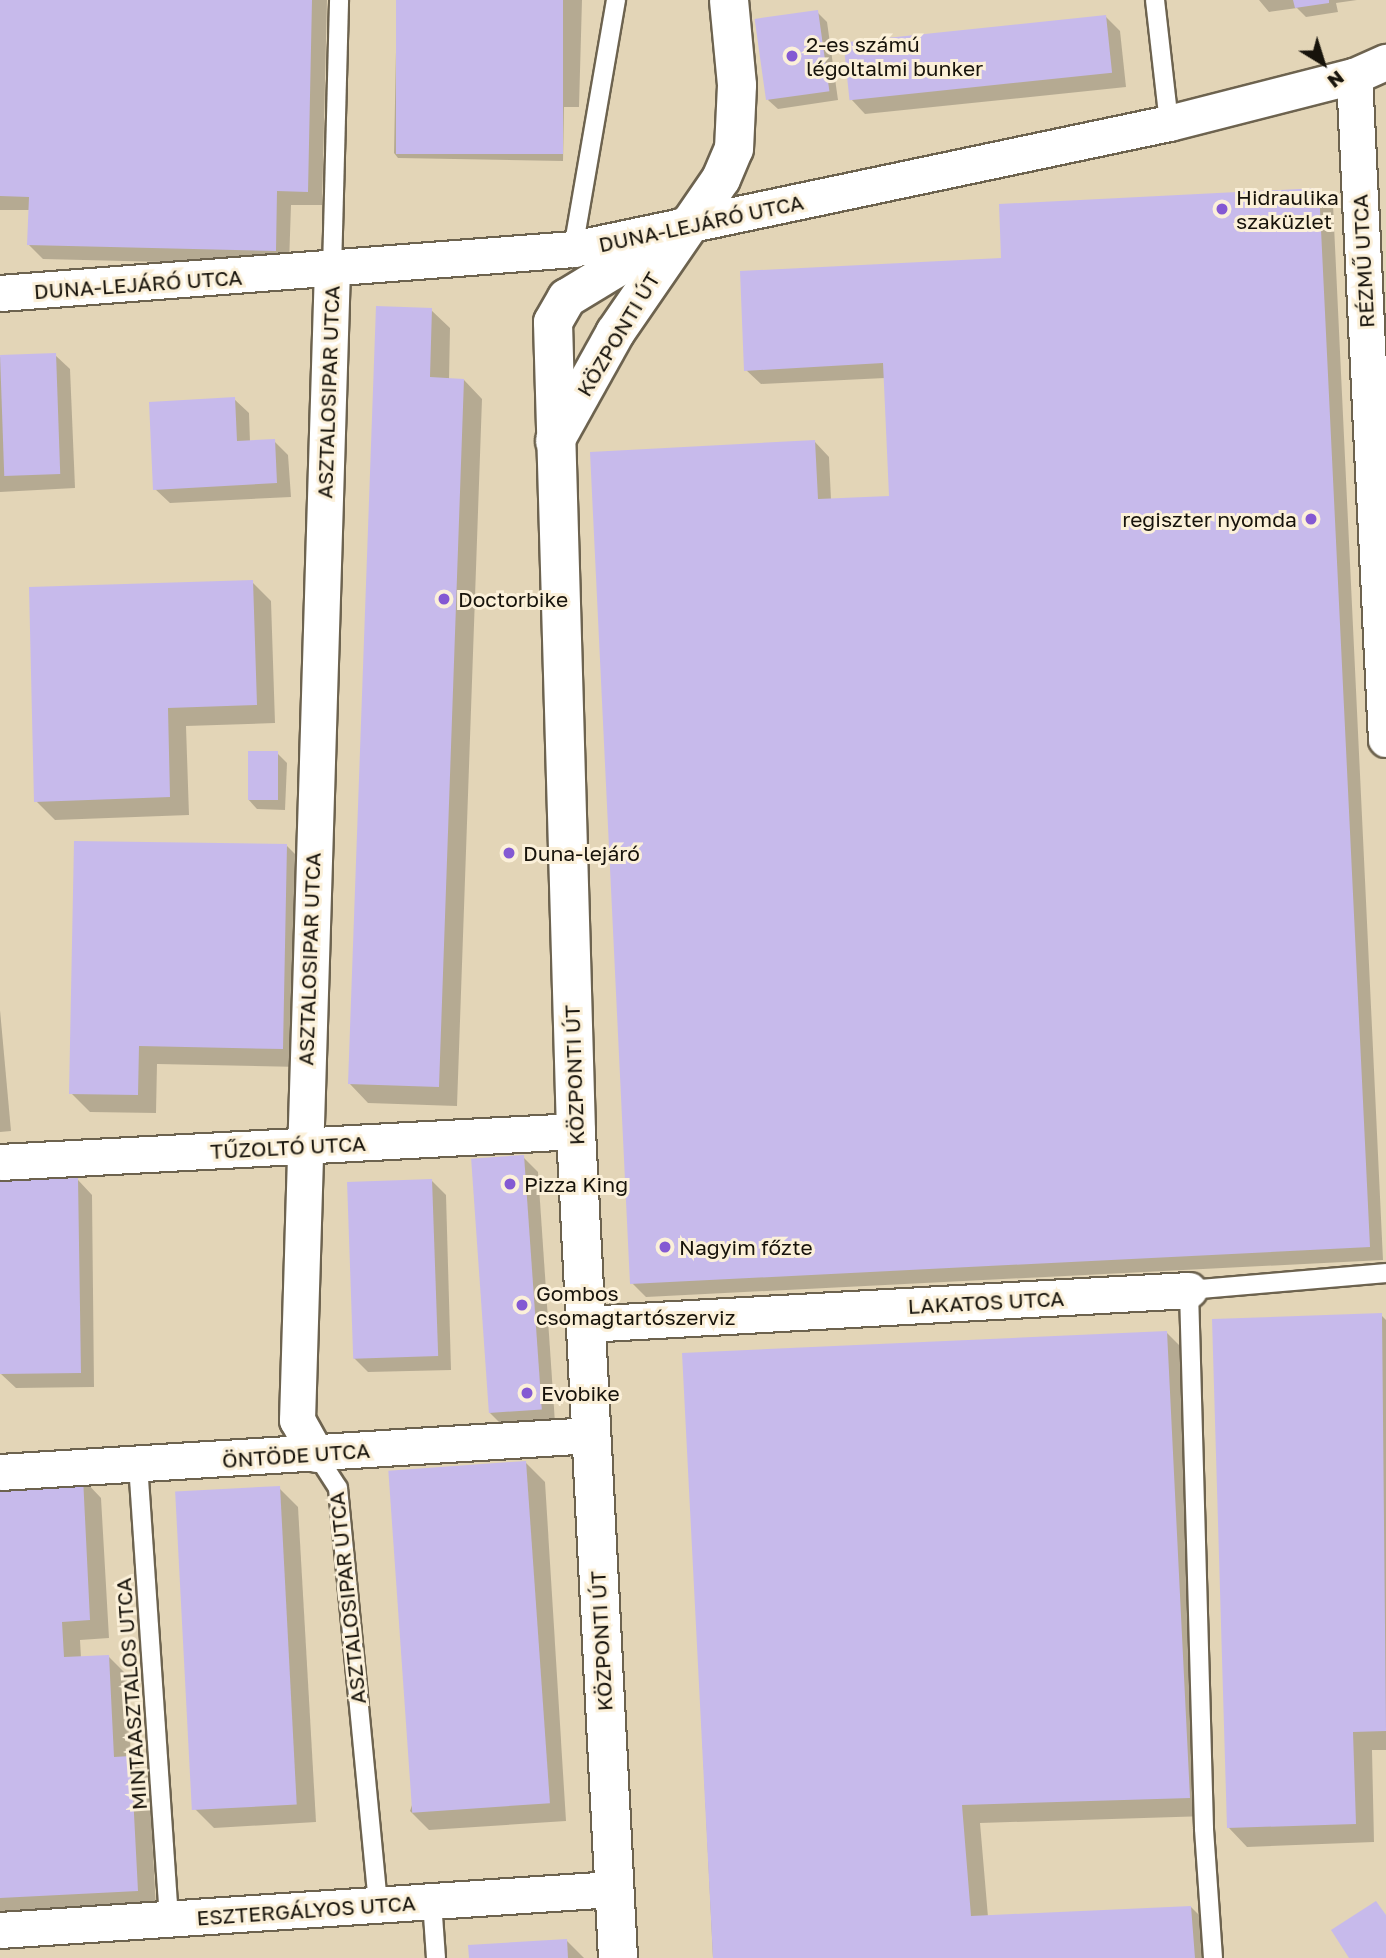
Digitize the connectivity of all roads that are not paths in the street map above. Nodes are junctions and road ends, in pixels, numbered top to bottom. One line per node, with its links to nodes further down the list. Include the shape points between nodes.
1 (339, 0): 10 (lane, ASZTALOSIPAR UTCA)
2 (616, 0): 9 (lane)
3 (729, 0): 8 (street, KÖZPONTI ÚT, via 737,85 734,149 721,180)
4 (1155, 0): 7 (lane)
5 (1386, 62): 6 (street, DUNA-LEJÁRÓ UTCA)
6 (1354, 76): 7 (street, DUNA-LEJÁRÓ UTCA); 13 (street, RÉZMŰ UTCA)
7 (1169, 123): 8 (street, DUNA-LEJÁRÓ UTCA)
8 (684, 228): 9 (street, DUNA-LEJÁRÓ UTCA); 12 (street, KÖZPONTI ÚT, via 615,333); 12 (street, KÖZPONTI ÚT, via 567,298 553,322)
9 (573, 249): 10 (street, DUNA-LEJÁRÓ UTCA)
10 (332, 270): 11 (street, DUNA-LEJÁRÓ UTCA); 15 (street, ASZTALOSIPAR UTCA)
11 (0, 293)
12 (554, 443): 14 (street, KÖZPONTI ÚT)
13 (1386, 739)
14 (576, 1131): 15 (street, TŰZOLTÓ UTCA); 19 (street, KÖZPONTI ÚT)
15 (303, 1147): 16 (street, TŰZOLTÓ UTCA); 21 (street, ASZTALOSIPAR UTCA, via 297,1420)
16 (0, 1162)
17 (1386, 1273): 18 (lane, LAKATOS UTCA)
18 (1189, 1290): 19 (street, LAKATOS UTCA); 31 (lane, via 1204,1828)
19 (586, 1324): 20 (street, KÖZPONTI ÚT)
20 (591, 1435): 21 (street, ÖNTÖDE UTCA); 24 (street, KÖZPONTI ÚT)
21 (317, 1454): 22 (street, ÖNTÖDE UTCA); 26 (lane, ASZTALOSIPAR UTCA, via 338,1488)
22 (138, 1464): 23 (street, ÖNTÖDE UTCA); 27 (lane, MINTAASZTALOS UTCA)
23 (0, 1472)
24 (613, 1889): 25 (street, ESZTERGÁLYOS UTCA); 30 (street, KÖZPONTI ÚT)
25 (432, 1901): 26 (street, ESZTERGÁLYOS UTCA); 29 (lane)
26 (378, 1905): 27 (street, ESZTERGÁLYOS UTCA)
27 (169, 1920): 28 (street, ESZTERGÁLYOS UTCA)
28 (0, 1930)
29 (436, 1958)
30 (618, 1958)
31 (1213, 1958)

